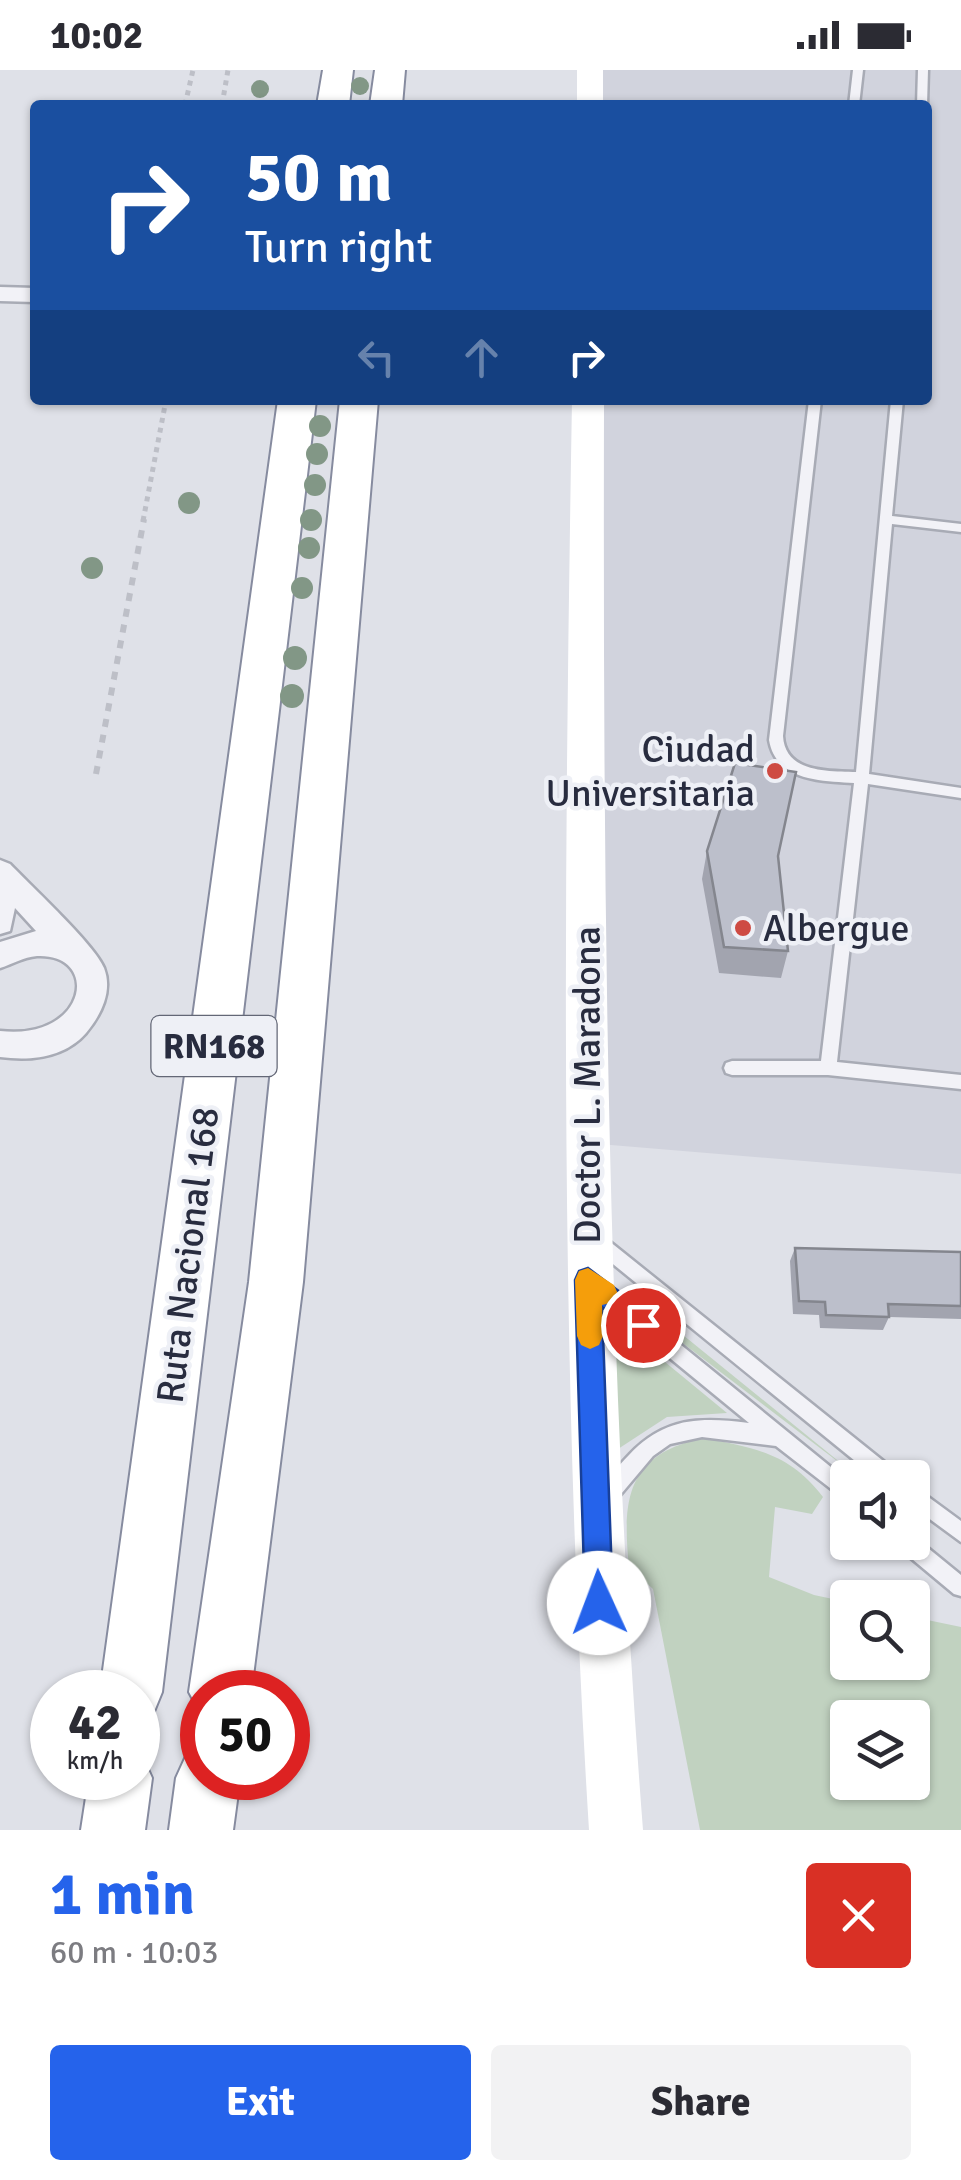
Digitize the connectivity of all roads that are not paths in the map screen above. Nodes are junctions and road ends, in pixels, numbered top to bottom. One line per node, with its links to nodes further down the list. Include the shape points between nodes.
1 (338, 70): 5 (highway)
2 (390, 70): 6 (highway)
3 (858, 70): 7 (lane)
4 (923, 70): 8 (lane)
5 (334, 100)
6 (387, 100)
7 (855, 100)
8 (922, 100)
9 (0, 294): 10 (street)
10 (30, 295)
11 (296, 405): 39 (highway, Ruta Nacional 168 / RN168)
12 (359, 405): 40 (highway, RN168, via 276,1282)
13 (588, 405): 29 (main road, Doctor L. Maradona)
14 (814, 405): 18 (lane, via 777,749 789,765 815,774)
15 (896, 405): 16 (lane)
16 (885, 519): 17 (lane); 18 (lane)
17 (961, 528)
18 (862, 778): 19 (lane); 27 (lane)
19 (961, 793)
20 (0, 872): 24 (street)
21 (0, 894): 22 (street)
22 (0, 922)
23 (0, 956): 24 (street, via 46,944)
24 (78, 956): 25 (street, via 93,984 83,1018 48,1044)
25 (0, 1044)
26 (732, 1068): 27 (lane)
27 (828, 1068): 28 (lane)
28 (961, 1082)
29 (587, 1234): 30 (main road, Doctor L. Maradona); 32 (lane)
30 (588, 1280): 31 (lane); 35 (main road, Doctor L. Maradona)
31 (781, 1438): 33 (lane); 35 (lane, via 686,1427 640,1454)
32 (869, 1460)
33 (830, 1478)
34 (930, 1508): 36 (lane)
35 (596, 1514): 45 (main road, Doctor L. Maradona)
36 (961, 1533)
37 (929, 1560): 38 (lane)
38 (961, 1587)
39 (134, 1670)
40 (223, 1670)
41 (117, 1800): 43 (highway)
42 (205, 1800): 44 (highway)
43 (113, 1830)
44 (201, 1830)
45 (616, 1830)

